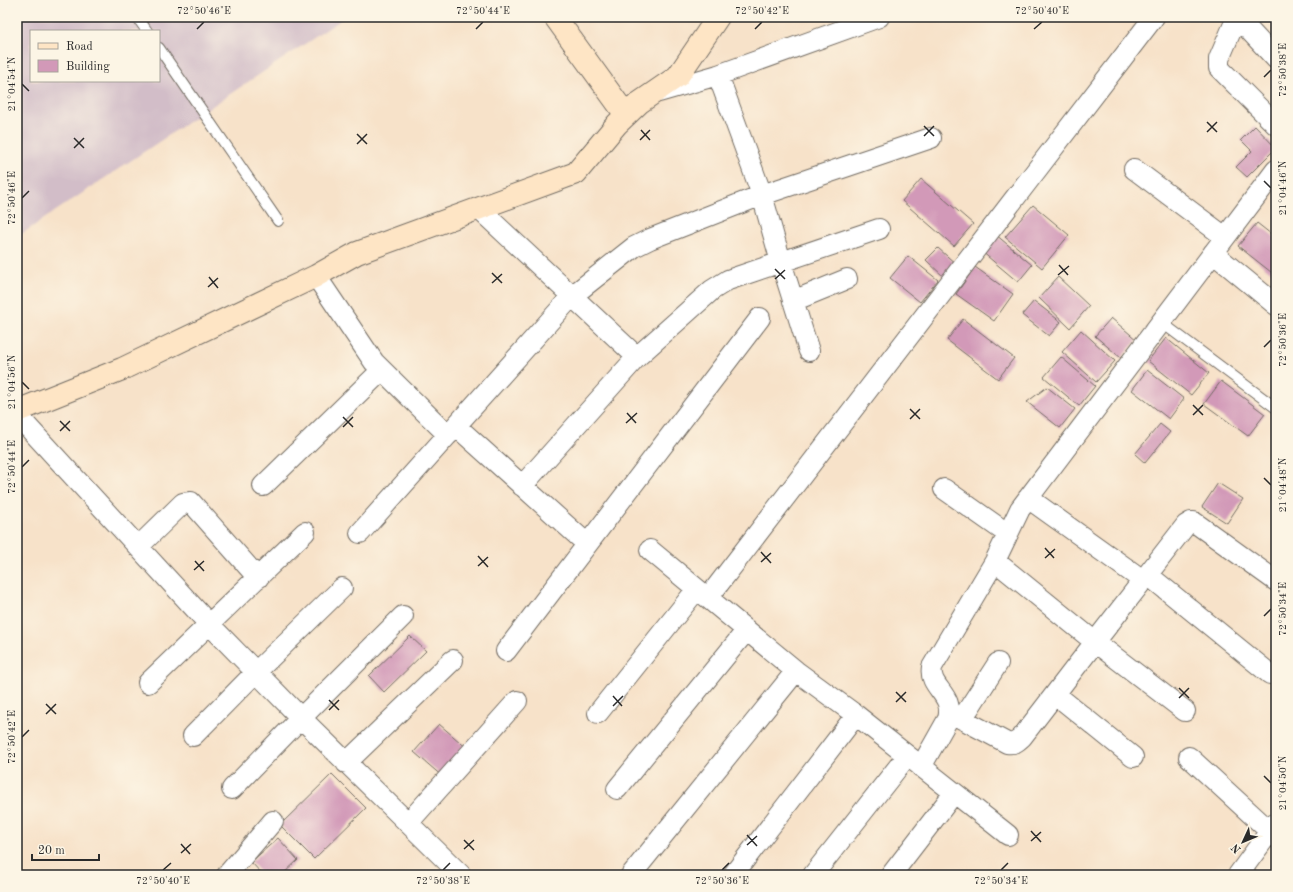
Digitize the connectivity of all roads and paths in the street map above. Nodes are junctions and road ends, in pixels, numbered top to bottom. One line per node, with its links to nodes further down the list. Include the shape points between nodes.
1 (137, 17): 7 (lane)
2 (555, 17): 12 (street)
3 (718, 17): 11 (street, via 678,76)
4 (879, 17): 10 (street)
5 (1154, 17): 53 (street)
6 (1237, 17): 9 (street); 13 (street, via 1218,63)
7 (146, 30)
8 (160, 49): 19 (lane)
9 (1276, 60)
10 (718, 75): 11 (street); 17 (street)
11 (651, 94): 12 (street)
12 (626, 115): 18 (street, via 576,173)
13 (1276, 124)
14 (931, 138): 17 (street)
15 (1134, 169): 21 (street)
16 (1276, 170): 21 (street)
17 (762, 196): 23 (street); 26 (street, via 634,247)
18 (479, 209): 24 (street, via 357,253); 26 (street)
19 (278, 221)
20 (880, 229): 23 (street)
21 (1225, 237): 22 (street)
22 (1213, 253): 28 (street); 30 (street)
23 (781, 262): 27 (street); 32 (street, via 728,280 712,290)
24 (316, 276): 33 (street, via 366,351); 35 (street, via 122,368)
25 (848, 278): 27 (street)
26 (572, 296): 32 (street); 37 (street)
27 (793, 301): 31 (street)
28 (1276, 305)
29 (760, 318): 45 (street)
30 (1161, 322): 34 (lane); 41 (street)
31 (809, 351)
32 (637, 357): 39 (street)
33 (382, 370): 37 (street); 38 (street)
34 (1276, 408)
35 (17, 411)
36 (17, 415): 46 (street)
37 (452, 431): 39 (street); 43 (street)
38 (263, 486)
39 (522, 486): 45 (street)
40 (944, 489): 44 (street)
41 (1028, 498): 44 (street); 50 (street)
42 (305, 532): 49 (street)
43 (360, 533)
44 (1008, 534): 48 (street)
45 (587, 544): 58 (street)
46 (138, 547): 49 (street, via 184,503 191,502); 55 (street)
47 (650, 550): 53 (street)
48 (995, 561): 57 (street); 70 (street, via 932,667 932,678)
49 (258, 578): 55 (street)
50 (1146, 578): 51 (street, via 1186,525 1194,522); 57 (street); 63 (street)
51 (1276, 581)
52 (342, 588): 62 (street)
53 (703, 594): 56 (street); 68 (street)
54 (403, 616): 71 (street)
55 (209, 624): 62 (street); 64 (street)
56 (746, 631): 61 (street); 78 (street)
57 (1095, 642): 65 (street); 67 (street)
58 (506, 651)
59 (453, 660): 76 (street)
60 (998, 663): 70 (street)
61 (796, 671): 69 (street); 86 (street)
62 (256, 672): 71 (street); 72 (street)
63 (1270, 674)
64 (148, 683)
65 (1055, 694): 70 (street, via 1022,737 1013,744); 73 (street)
66 (516, 701): 81 (street)
67 (1185, 711)
68 (598, 713)
69 (856, 715): 75 (street); 87 (street)
70 (956, 716): 75 (street, via 948,718)
71 (301, 718): 76 (street); 77 (street)
72 (193, 736)
73 (1133, 757)
74 (1189, 757): 82 (street)
75 (914, 761): 79 (street); 88 (street)
76 (346, 763): 81 (street)
77 (232, 789)
78 (617, 789)
79 (954, 793): 83 (street); 89 (street)
80 (273, 821): 84 (street)
81 (408, 823): 85 (street)
82 (1274, 830): 90 (street)
83 (1008, 834)
84 (227, 875)
85 (461, 875)
86 (631, 875)
87 (733, 875)
88 (813, 875)
89 (891, 875)
90 (1238, 875)

